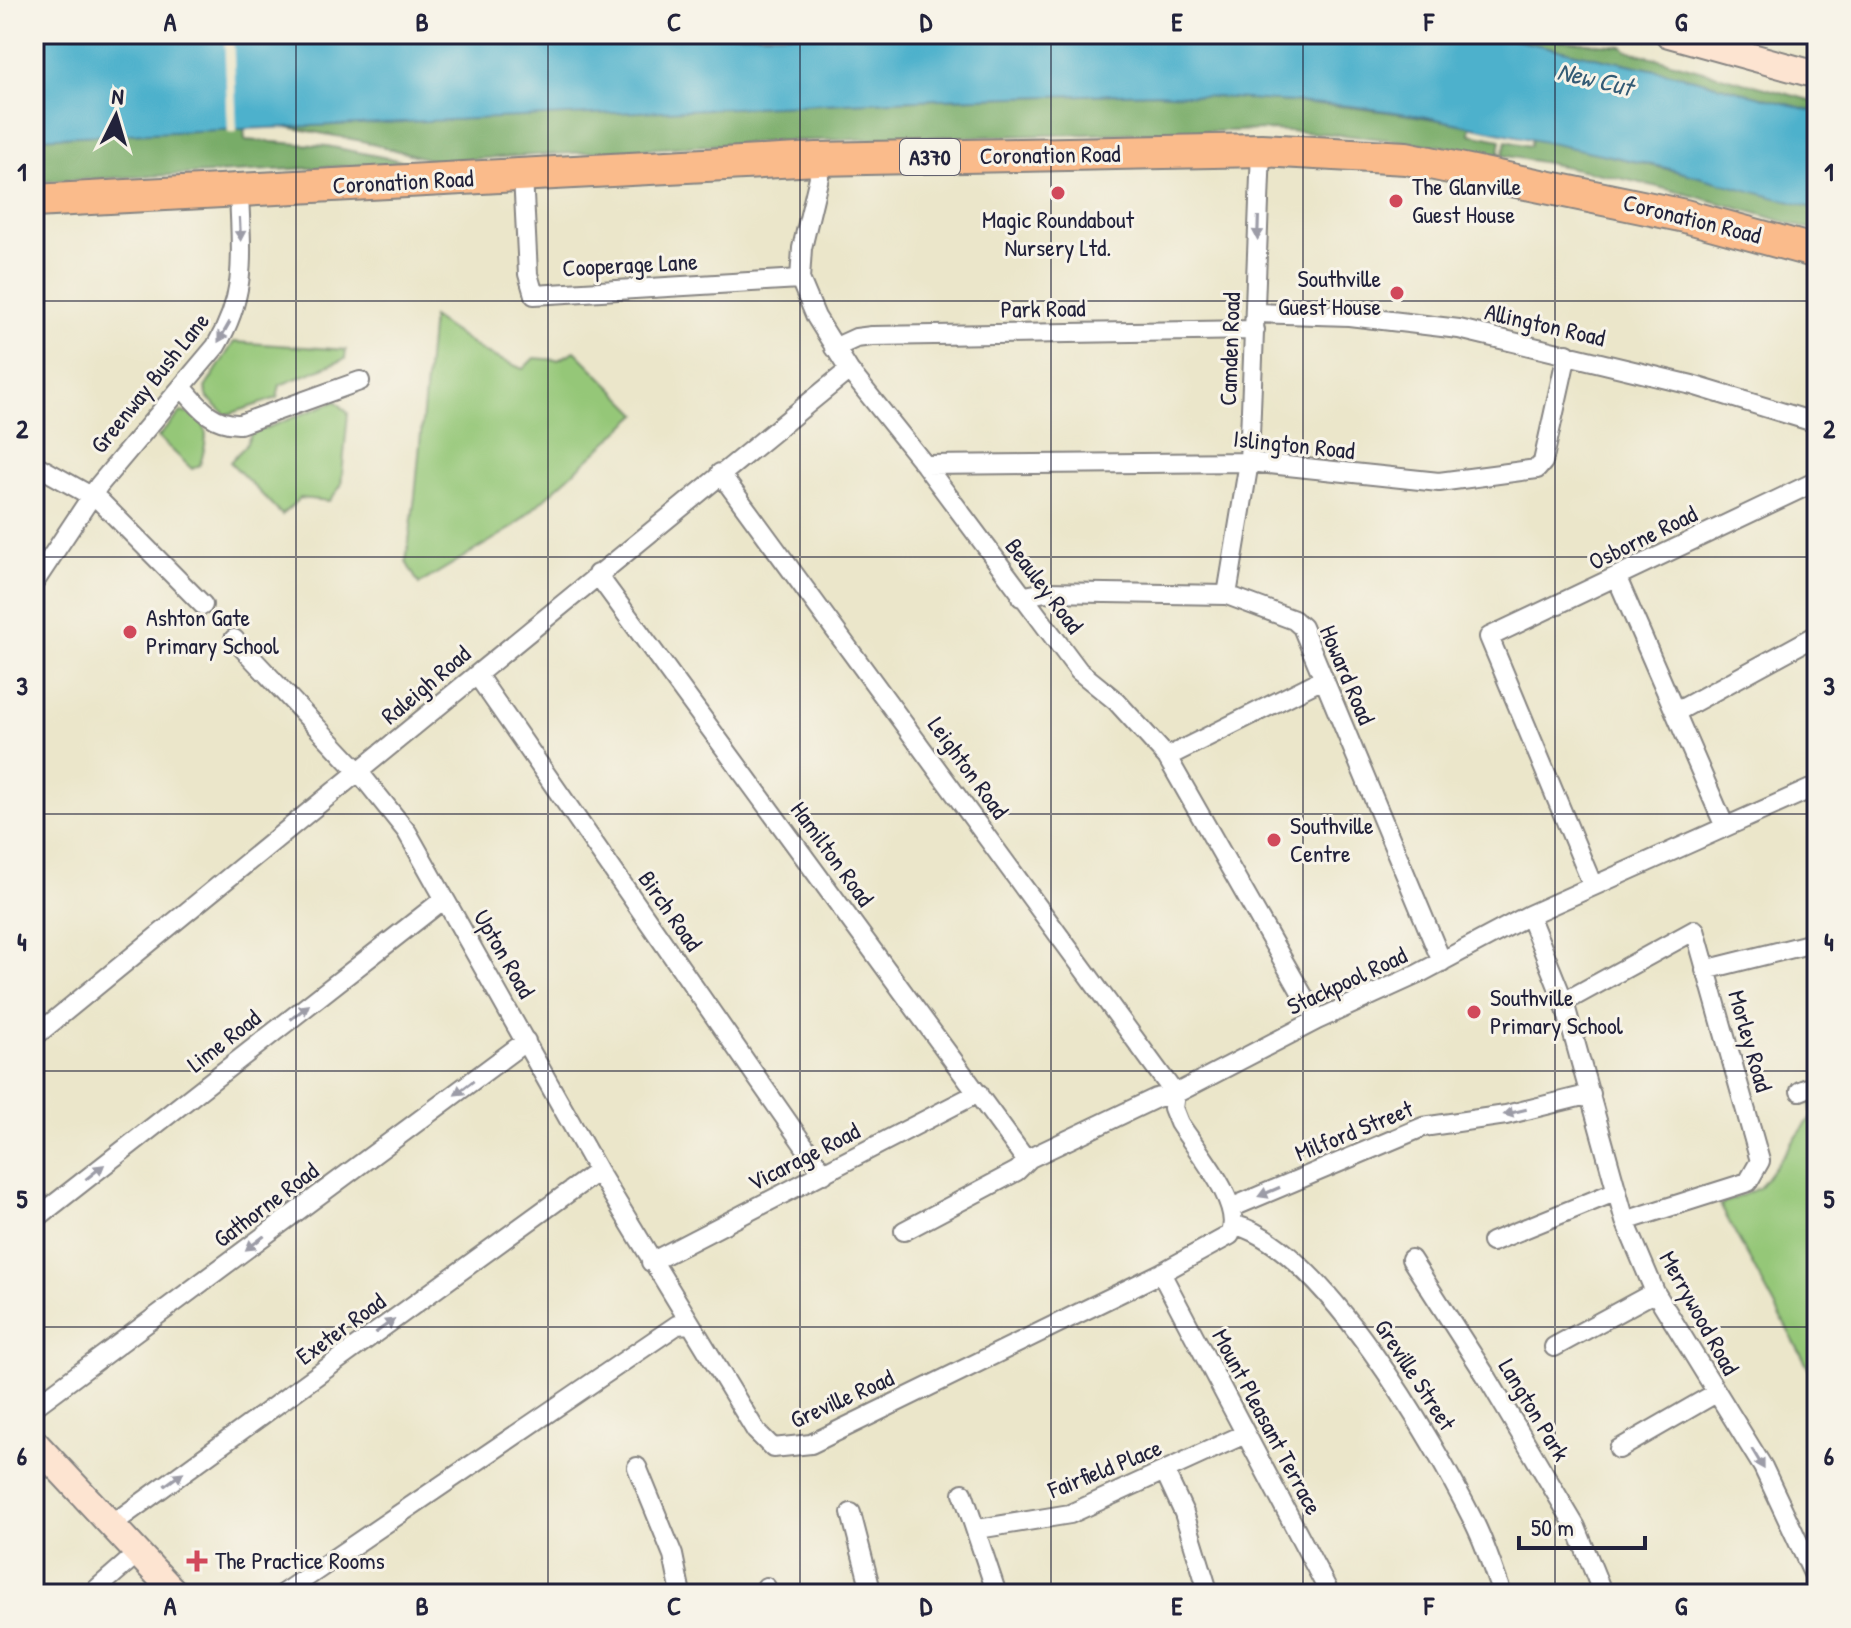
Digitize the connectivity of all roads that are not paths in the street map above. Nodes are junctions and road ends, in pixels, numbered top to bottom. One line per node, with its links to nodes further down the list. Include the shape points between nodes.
1 (1669, 34): 2 (main road)
2 (1817, 75)
3 (1261, 150): 4 (highway, Coronation Road / A370); 8 (highway, Coronation Road / A370, via 1406,158 1685,216); 10 (street, Camden Road, one-way to 10)
4 (817, 159): 5 (highway, Coronation Road / A370); 9 (street, via 819,177)
5 (523, 175): 6 (highway, Coronation Road / A370); 9 (street, Cooperage Lane, via 528,274 534,295)
6 (239, 192): 7 (highway, Coronation Road / A370); 15 (street, Greenway Bush Lane, one-way to 15, via 240,292 216,346)
7 (34, 201)
8 (1817, 252)
9 (800, 279): 11 (street, Beauley Road)
10 (1255, 322): 11 (street, Park Road, via 872,336); 12 (street, Allington Road, via 1349,316 1459,329); 17 (street, Camden Road)
11 (834, 348): 13 (street, Beauley Road)
12 (1567, 354): 16 (street, Allington Road); 17 (street, Islington Road, via 1543,462 1537,469 1439,482)
13 (849, 370): 19 (street, Beauley Road); 20 (street, Raleigh Road)
14 (360, 381): 15 (street, via 225,425 200,409)
15 (182, 387): 22 (street, Greenway Bush Lane)
16 (1817, 423)
17 (1249, 462): 19 (street, Islington Road); 26 (street, Camden Road)
18 (34, 464): 22 (street)
19 (925, 465): 27 (street, Beauley Road)
20 (720, 473): 23 (street, Raleigh Road); 49 (street, Leighton Road)
21 (1817, 481): 24 (street, Osborne Road)
22 (92, 494): 25 (street, Greenway Bush Lane); 28 (street)
23 (597, 574): 31 (street, Raleigh Road); 48 (street, Hamilton Road)
24 (1617, 578): 33 (street); 38 (street, Osborne Road, via 1489,637)
25 (34, 583)
26 (1227, 595): 27 (street, Howard Road, via 1045,592); 32 (street, Howard Road, via 1294,620 1302,627)
27 (1021, 597): 34 (street, Beauley Road, via 1079,671 1116,701)
28 (203, 605)
29 (1817, 635): 33 (street)
30 (234, 639): 35 (street, Upton Road)
31 (477, 675): 35 (street, Raleigh Road); 53 (street, Birch Road)
32 (1323, 679): 34 (street); 42 (street, Howard Road)
33 (1676, 712): 37 (street)
34 (1167, 757): 45 (street, Beauley Road)
35 (359, 772): 39 (street, Upton Road, via 407,832); 46 (street, Raleigh Road)
36 (1817, 786): 37 (street, Stackpool Road)
37 (1725, 827): 38 (street, Stackpool Road)
38 (1593, 886): 40 (street, Stackpool Road)
39 (444, 899): 47 (street, Upton Road); 56 (street, Lime Road, one-way to 39)
40 (1529, 915): 42 (street, Stackpool Road); 44 (street, Merrywood Road)
41 (1817, 942): 43 (street)
42 (1442, 962): 45 (street, Stackpool Road)
43 (1705, 970): 44 (street, Morley Road, via 1695,930); 57 (street, Morley Road, via 1760,1161 1757,1172 1748,1182)
44 (1564, 1002): 50 (street, Merrywood Road)
45 (1317, 1020): 49 (street, Stackpool Road)
46 (34, 1037)
47 (526, 1041): 52 (street, Upton Road); 67 (street, Gathorne Road, one-way to 67)
48 (978, 1093): 51 (street, Hamilton Road, via 1023,1156); 53 (street, Vicarage Road)
49 (1175, 1094): 51 (street, Stackpool Road, via 1156,1098); 55 (street, via 1179,1123)
50 (1591, 1094): 54 (street, Merrywood Road); 55 (street, Milford Street, one-way to 55, via 1506,1115 1423,1127)
51 (1030, 1158): 58 (street, Stackpool Road, via 1017,1171)
52 (598, 1171): 61 (street, Upton Road); 75 (street, Exeter Road, one-way to 52)
53 (824, 1174): 61 (street, Vicarage Road)
54 (1617, 1191): 57 (street, Merrywood Road); 59 (street)
55 (1234, 1216): 62 (street, Greville Road, via 1230,1235); 87 (street, Greville Street, via 1299,1266 1355,1327 1438,1455 1475,1523)
56 (34, 1220)
57 (1625, 1221): 63 (street, Merrywood Road)
58 (904, 1231)
59 (1492, 1242)
60 (1411, 1259): 88 (street, Langton Park, via 1576,1527)
61 (651, 1262): 64 (street, Upton Road)
62 (1161, 1273): 64 (street, Greville Road, via 811,1444 791,1449 764,1442); 68 (street, Mount Pleasant Terrace)
63 (1655, 1292): 65 (street); 66 (street, Merrywood Road)
64 (689, 1324): 81 (street, via 677,1325)
65 (1554, 1347)
66 (1716, 1393): 70 (street); 78 (street, Merrywood Road, one-way to 78, via 1763,1467)
67 (34, 1407)
68 (1245, 1434): 72 (street, Fairfield Place); 86 (street, Mount Pleasant Terrace)
69 (34, 1442): 75 (main road)
70 (1619, 1449)
71 (637, 1467): 82 (street, via 673,1555)
72 (1165, 1472): 76 (street, Fairfield Place, via 1070,1514); 85 (street)
73 (963, 1493): 76 (street)
74 (851, 1513): 83 (street)
75 (111, 1525): 77 (main road)
76 (978, 1529): 84 (street)
77 (138, 1553): 79 (street); 80 (main road)
78 (1817, 1582)
79 (91, 1594)
80 (176, 1594)
81 (282, 1594)
82 (681, 1594)
83 (872, 1594)
84 (997, 1594)
85 (1209, 1594)
86 (1330, 1594)
87 (1502, 1594)
88 (1603, 1594)

